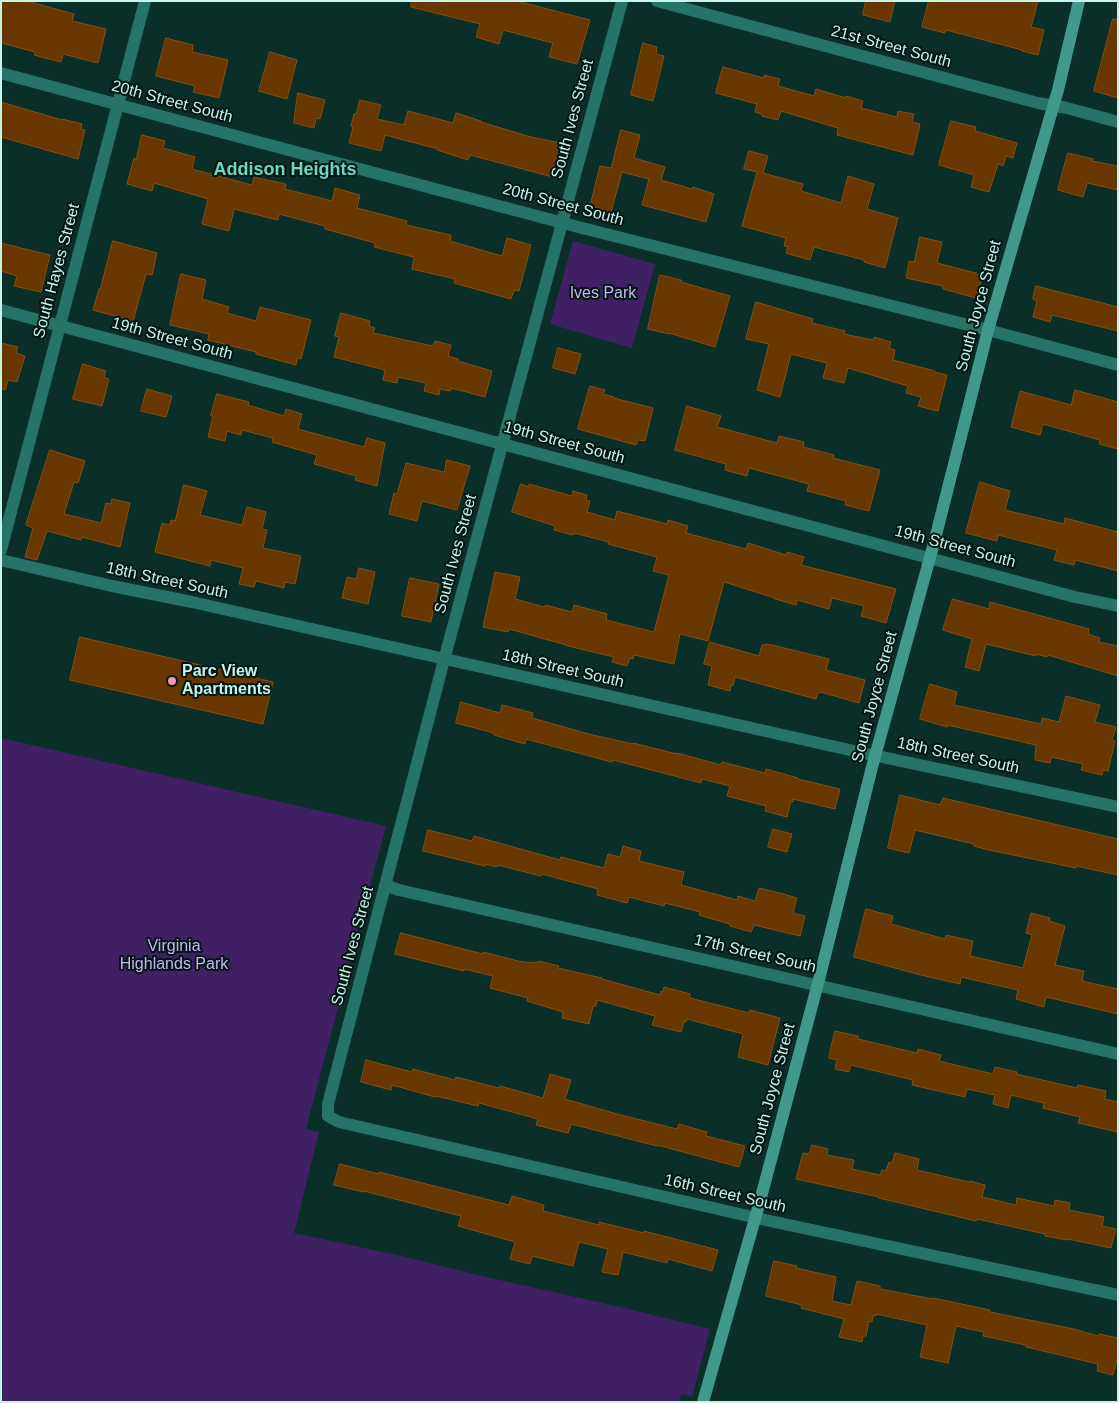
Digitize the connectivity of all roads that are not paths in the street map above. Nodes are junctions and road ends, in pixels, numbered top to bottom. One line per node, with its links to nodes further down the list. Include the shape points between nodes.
1 (145, 1): 6 (street, South Hayes Street)
2 (622, 1): 9 (street, South Ives Street)
3 (657, 1): 7 (street, 21st Street South)
4 (1079, 1): 7 (street, South Joyce Street)
5 (1, 73): 6 (street, 20th Street South)
6 (118, 105): 9 (street, 20th Street South); 11 (street, South Hayes Street)
7 (1053, 106): 8 (street, 21st Street South); 12 (street, South Joyce Street)
8 (1118, 122)
9 (562, 222): 12 (street, 20th Street South); 14 (street, South Ives Street)
10 (1, 310): 11 (street, 19th Street South)
11 (60, 326): 14 (street, 19th Street South); 15 (street, South Hayes Street)
12 (988, 330): 13 (street, 20th Street South); 16 (street, South Joyce Street)
13 (1118, 365)
14 (502, 443): 16 (street, 19th Street South); 19 (street, South Ives Street)
15 (1, 550)
16 (930, 557): 18 (street, 19th Street South); 20 (street, South Joyce Street)
17 (1, 560): 19 (street, 18th Street South)
18 (1118, 606)
19 (444, 660): 20 (street, 18th Street South); 22 (street, South Ives Street)
20 (876, 755): 21 (street, 18th Street South); 23 (street, South Joyce Street)
21 (1118, 808)
22 (385, 885): 23 (street, 17th Street South); 25 (street, South Ives Street, via 328,1104)
23 (817, 985): 24 (street, 17th Street South); 26 (street, South Joyce Street)
24 (1118, 1054)
25 (328, 1116): 26 (street, 16th Street South, via 339,1122)
26 (756, 1217): 27 (street, 16th Street South); 28 (street, South Joyce Street)
27 (1118, 1295)
28 (703, 1402)

